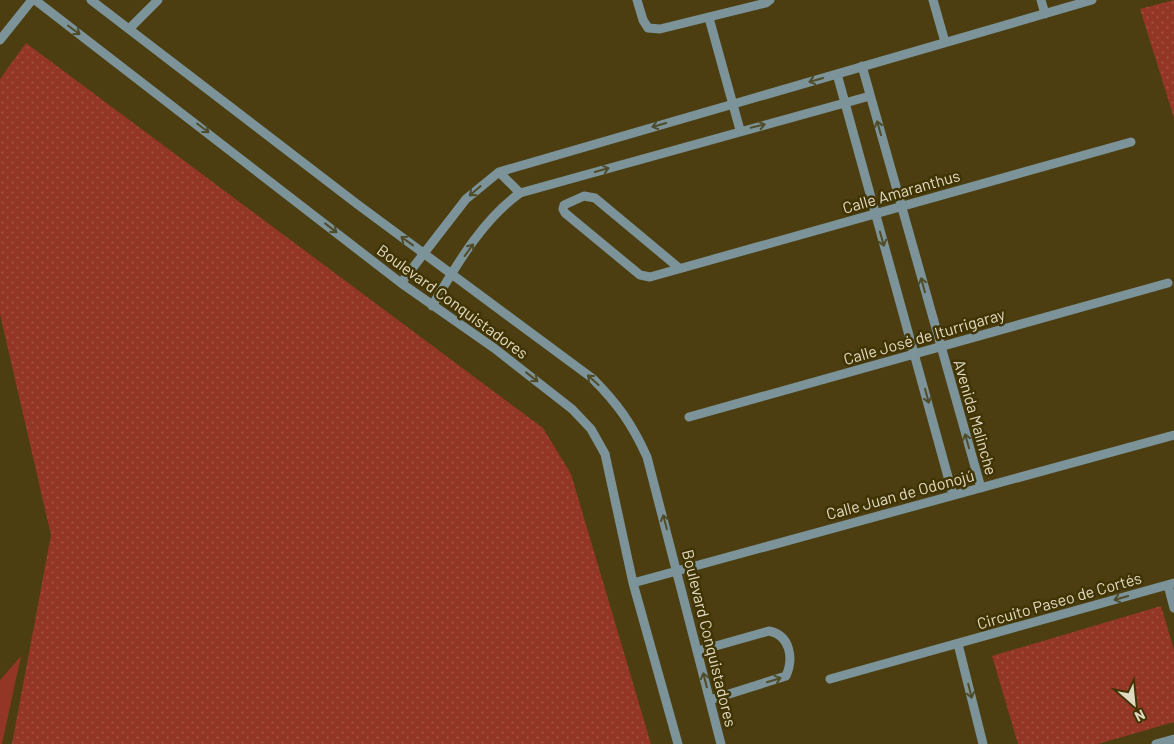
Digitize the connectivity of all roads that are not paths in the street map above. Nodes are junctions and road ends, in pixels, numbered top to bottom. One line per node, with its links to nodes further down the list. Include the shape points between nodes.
1 (34, 0): 12 (street); 28 (street, Boulevard Conquistadores, one-way to 28)
2 (92, 0): 11 (street, Boulevard Conquistadores)
3 (158, 0): 11 (street)
4 (637, 0): 10 (street, via 648,28 660,29)
5 (770, 0): 10 (street)
6 (933, 0): 13 (street)
7 (1041, 0): 9 (street)
8 (1092, 0): 9 (street)
9 (1045, 14): 13 (street)
10 (709, 18): 17 (street)
11 (129, 29): 25 (street, Boulevard Conquistadores, one-way to 11)
12 (0, 40)
13 (945, 42): 14 (street)
14 (862, 66): 15 (street); 16 (street, Avenida Malinche)
15 (837, 74): 17 (street, one-way to 17); 18 (street)
16 (870, 96): 18 (street); 23 (street, Avenida Malinche, one-way to 16)
17 (733, 104): 19 (street); 21 (street, one-way to 21)
18 (845, 104): 19 (street, one-way to 18); 24 (street)
19 (740, 130): 22 (street, one-way to 19)
20 (1131, 142): 23 (street, Calle Amaranthus)
21 (499, 172): 22 (street); 25 (street, one-way to 25, via 466,198)
22 (520, 193): 27 (street, one-way to 22, via 494,215)
23 (902, 206): 24 (street, Calle Amaranthus); 31 (street, Avenida Malinche, one-way to 23)
24 (875, 214): 26 (street, Calle Amaranthus); 32 (street, one-way to 32)
25 (424, 253): 27 (street, Boulevard Conquistadores); 28 (street)
26 (679, 268): 26 (street, Calle Amaranthus, via 650,277 640,275 565,213 564,205 590,196)
27 (452, 274): 30 (street); 37 (street, Boulevard Conquistadores, one-way to 27, via 647,456 633,425 616,402 592,378)
28 (402, 283): 30 (street, Boulevard Conquistadores)
29 (1168, 283): 31 (street, Calle José de Iturrigaray)
30 (432, 306): 38 (street, Boulevard Conquistadores, one-way to 38, via 564,402 591,429 605,454)
31 (940, 347): 32 (street, Calle José de Iturrigaray); 35 (street, Avenida Malinche, one-way to 31)
32 (915, 354): 33 (street, Calle José de Iturrigaray); 36 (street, one-way to 36)
33 (689, 417)
34 (1174, 434): 35 (street, Calle Juan de Odonojú)
35 (981, 488): 36 (street, Calle Juan de Odonojú)
36 (953, 495): 37 (street, Calle Juan de Odonojú)
37 (678, 570): 38 (street, Calle Juan de Odonojú); 42 (street, Boulevard Conquistadores)
38 (633, 583): 46 (street, Boulevard Conquistadores)
39 (1171, 584): 40 (street, Circuito Paseo de Cortés); 41 (street, Circuito Paseo de Cortés, one-way to 41)
40 (1174, 608)
41 (958, 644): 43 (street, Circuito Paseo de Cortés); 48 (street, one-way to 48)
42 (698, 651): 44 (street, Boulevard Conquistadores, one-way to 42); 44 (street, one-way to 42, via 786,676 790,658 785,639 769,631)
43 (830, 679)
44 (710, 700): 47 (street, Boulevard Conquistadores)
45 (1174, 739): 49 (street)
46 (678, 744)
47 (721, 744)
48 (983, 744)
49 (1156, 744)

